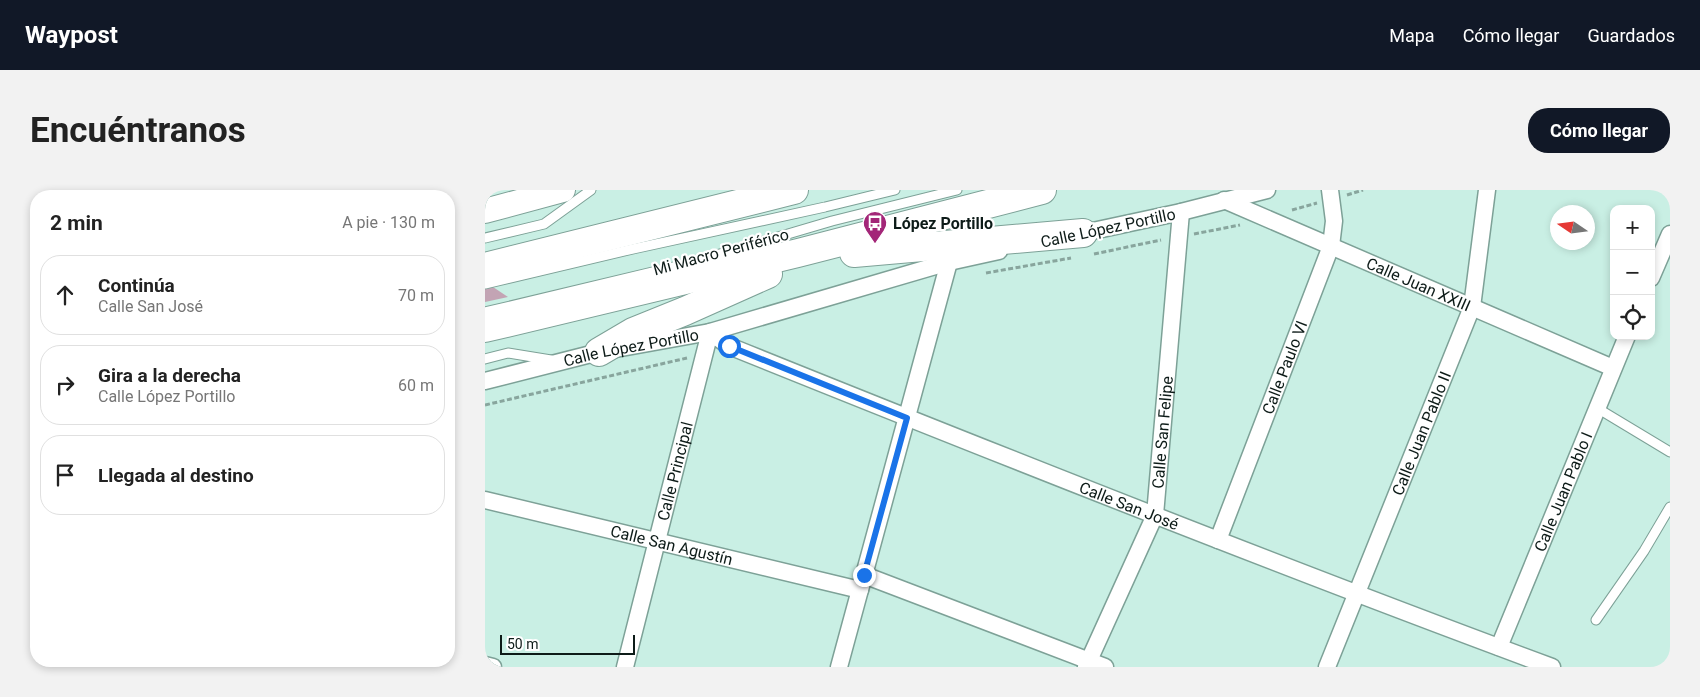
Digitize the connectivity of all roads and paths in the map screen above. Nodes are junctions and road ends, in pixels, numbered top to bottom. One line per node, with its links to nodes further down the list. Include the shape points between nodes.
1 (563, 190): 12 (street)
2 (591, 190): 18 (lane, via 544,224)
3 (895, 190): 28 (lane, Mi Macro Periférico)
4 (957, 190): 30 (lane, Mi Macro Periférico, via 832,221 686,264)
5 (1042, 190): 22 (highway)
6 (1267, 190): 11 (street, Calle López Portillo)
7 (1363, 190): 10 (path)
8 (1487, 190): 29 (street, Calle Juan Pablo II)
9 (782, 191): 26 (highway)
10 (1333, 195): 13 (path); 21 (street, Calle Paulo VI)
11 (1224, 200): 14 (street, Calle López Portillo); 21 (street, Calle Juan XXIII)
12 (485, 211)
13 (1288, 211)
14 (1181, 212): 20 (street, Calle López Portillo); 44 (street, Calle San Felipe)
15 (1241, 224): 17 (path)
16 (1670, 234): 27 (street)
17 (1185, 236)
18 (485, 238)
19 (1166, 240): 20 (path)
20 (1087, 244): 22 (highway, via 814,256); 25 (street, Calle López Portillo)
21 (1331, 246): 29 (street, Calle Juan XXIII); 45 (street, Calle Paulo VI)
22 (798, 253): 31 (highway); 34 (highway, via 783,267 633,332)
23 (1072, 258): 24 (path)
24 (1062, 260)
25 (949, 262): 32 (street, Calle López Portillo); 40 (street)
26 (485, 267)
27 (1655, 269)
28 (485, 284)
29 (1472, 307): 37 (street, Calle Juan XXIII); 48 (street, Calle Juan Pablo II)
30 (485, 312)
31 (485, 328)
32 (710, 332): 34 (street, Calle López Portillo); 40 (street, Calle San José, via 729,346); 46 (street, Calle Principal)
33 (1625, 340): 37 (street, Calle Juan Pablo I)
34 (599, 352): 36 (street, Calle López Portillo)
35 (485, 359): 36 (lane, via 508,353)
36 (563, 362): 38 (street, Calle López Portillo)
37 (1613, 368): 39 (street, Calle Juan Pablo I)
38 (485, 381)
39 (1597, 408): 41 (lane); 50 (street, Calle Juan Pablo I)
40 (907, 418): 44 (street, Calle San José); 47 (street)
41 (1670, 452)
42 (485, 500): 46 (street, Calle San Agustín)
43 (1670, 507): 49 (lane)
44 (1155, 515): 45 (street, Calle San José); 51 (street, Calle San Felipe)
45 (1218, 540): 48 (street, Calle San José)
46 (657, 541): 47 (street, Calle San Agustín); 54 (street, Calle Principal)
47 (862, 582): 51 (street, Calle San Agustín); 55 (street)
48 (1357, 593): 50 (street, Calle San José); 57 (street, Calle Juan Pablo II)
49 (1596, 620)
50 (1499, 647): 58 (street, Calle San José)
51 (1087, 664): 56 (street, Calle San Agustín)
52 (485, 665): 53 (street)
53 (493, 667)
54 (625, 667)
55 (839, 667)
56 (1105, 667)
57 (1327, 667)
58 (1552, 667)

